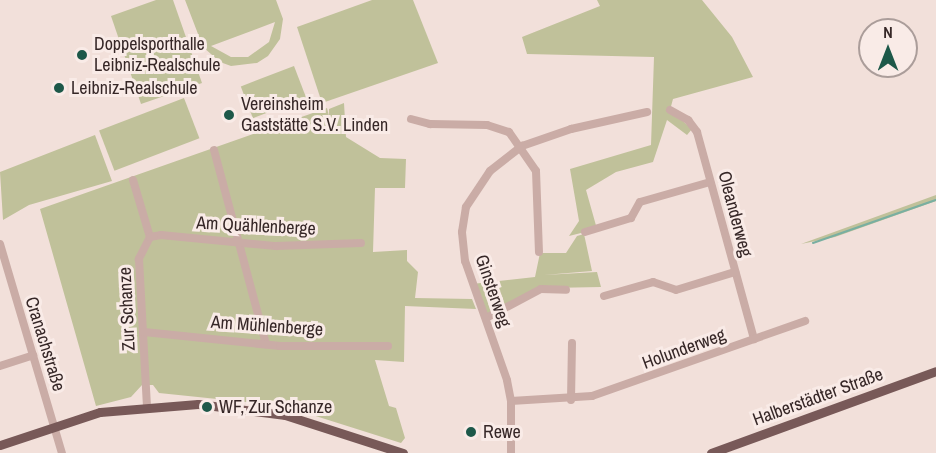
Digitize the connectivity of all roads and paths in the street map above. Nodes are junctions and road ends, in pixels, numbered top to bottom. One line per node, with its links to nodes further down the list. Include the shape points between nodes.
1 (670, 110): 7 (street, Oleanderweg, via 695,126)
2 (647, 112): 4 (street, Ginsterweg, via 571,129)
3 (411, 119): 4 (street, via 430,124 497,126)
4 (522, 146): 13 (street, via 538,180); 17 (street, Ginsterweg, via 480,182 463,221 465,261)
5 (214, 150): 12 (street)
6 (133, 180): 9 (street)
7 (710, 182): 8 (street, via 640,202 630,218); 14 (street, Oleanderweg)
8 (585, 232)
9 (150, 237): 12 (street, Am Quählenberge); 19 (street, Zur Schanze, via 139,259)
10 (361, 243): 12 (street, Am Quählenberge)
11 (0, 244): 24 (street, Cranachstraße)
12 (238, 244): 22 (street)
13 (539, 252)
14 (735, 272): 16 (street, via 676,290 653,282); 20 (street, Oleanderweg)
15 (566, 290): 17 (street, via 541,289)
16 (604, 296)
17 (486, 318): 28 (street, Ginsterweg)
18 (805, 321): 20 (street, Holunderweg)
19 (144, 332): 22 (street, Am Mühlenberge); 29 (street, Zur Schanze)
20 (754, 339): 27 (street, Holunderweg, via 642,381)
21 (572, 343): 27 (street)
22 (266, 344): 23 (street, Am Mühlenberge)
23 (388, 346)
24 (33, 355): 25 (street); 30 (street, Cranachstraße)
25 (0, 366)
26 (936, 371): 35 (main road, Halberstädter Straße)
27 (571, 400): 28 (street, Holunderweg)
28 (511, 401): 34 (street, Ginsterweg)
29 (147, 406): 30 (main road, via 100,412); 33 (main road, via 198,404 256,410 312,422)
30 (53, 425): 31 (main road); 32 (street, Cranachstraße)
31 (0, 445)
32 (62, 453)
33 (403, 453)
34 (511, 453)
35 (711, 453)

